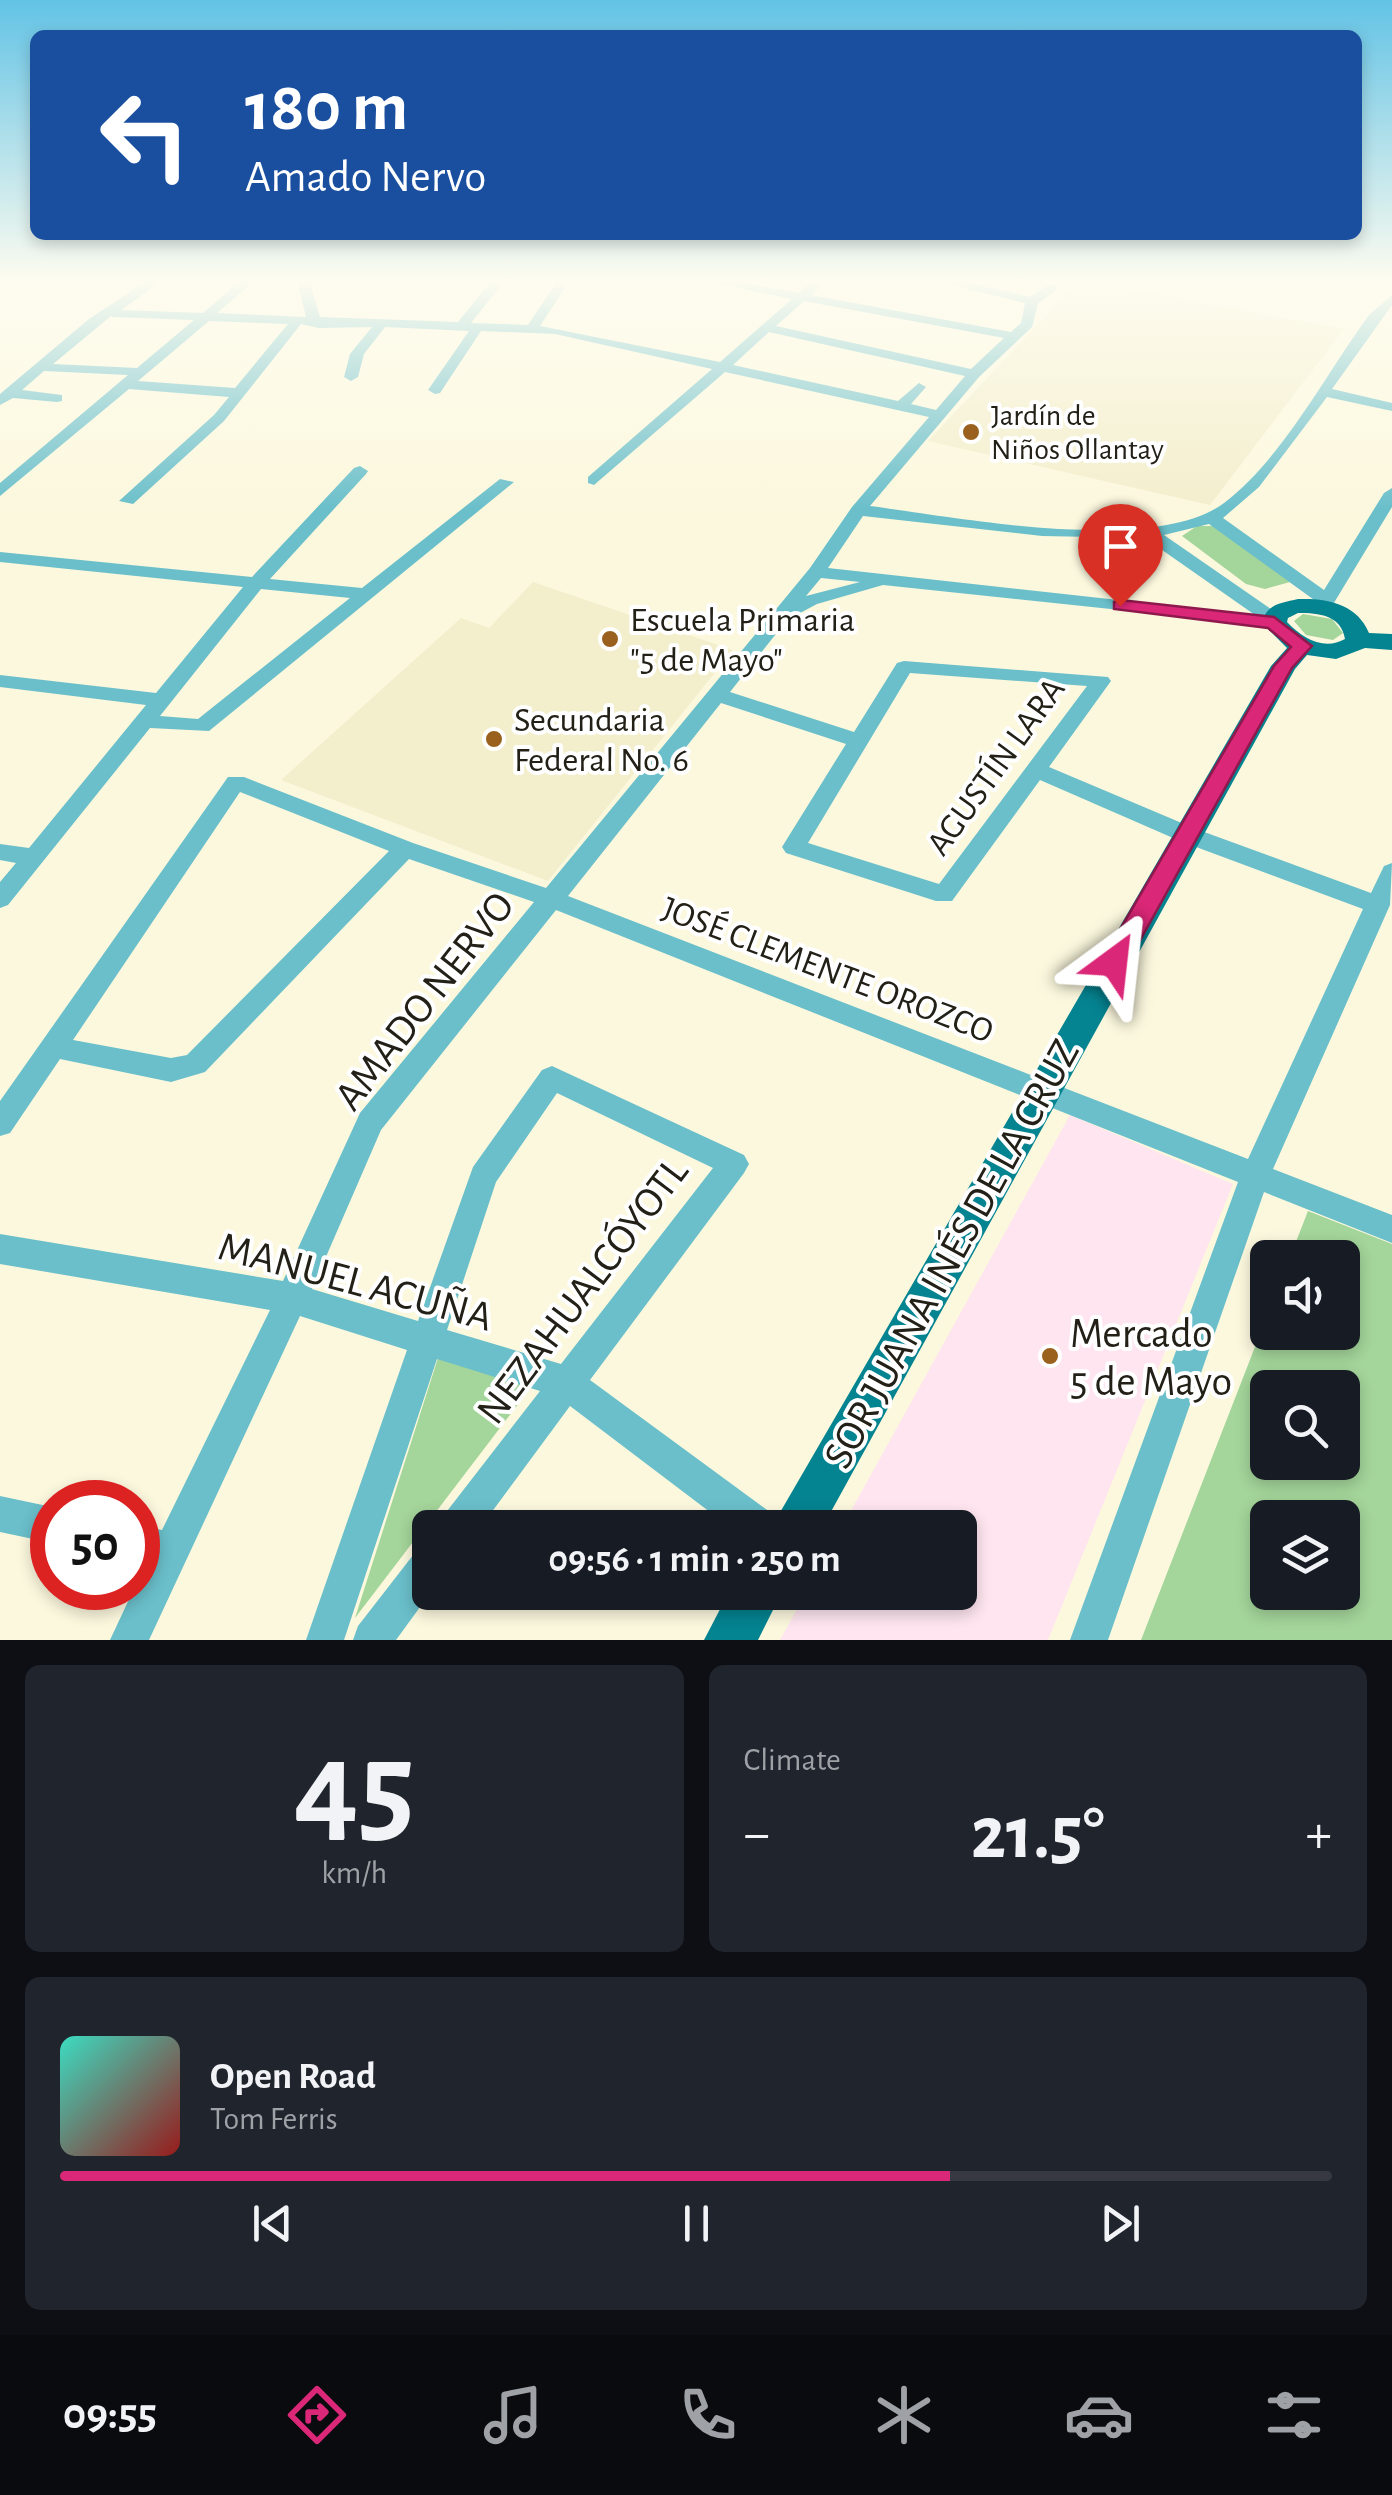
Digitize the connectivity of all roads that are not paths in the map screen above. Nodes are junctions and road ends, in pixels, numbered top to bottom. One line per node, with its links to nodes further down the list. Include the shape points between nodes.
1 (50, 357): 11 (street)
2 (161, 357): 13 (street)
3 (268, 357): 20 (street)
4 (356, 357): 15 (street)
5 (453, 357): 18 (street)
6 (672, 357): 12 (street)
7 (735, 357): 12 (street)
8 (895, 357): 14 (street)
9 (992, 357): 14 (street, AMADO NERVO)
10 (1350, 357): 19 (street)
11 (38, 366): 13 (street); 21 (street)
12 (722, 368): 23 (street); 27 (street)
13 (143, 372): 16 (street)
14 (974, 374): 25 (street, AMADO NERVO)
15 (350, 377)
16 (129, 385): 20 (street); 29 (street)
17 (919, 386): 23 (street)
18 (435, 390)
19 (1325, 392): 24 (street); 33 (street, via 1241,496)
20 (239, 393): 31 (street)
21 (5, 398): 22 (street)
22 (57, 398)
23 (902, 406): 25 (street)
24 (1392, 408)
25 (940, 415): 32 (street, AMADO NERVO)
26 (360, 471): 38 (street)
27 (594, 480)
28 (506, 482): 39 (street)
29 (0, 491)
30 (1392, 493): 40 (street)
31 (127, 501)
32 (858, 510): 34 (street, via 1100,535); 36 (street, AMADO NERVO)
33 (1212, 518): 34 (street); 40 (street)
34 (1151, 534): 41 (street)
35 (0, 557): 38 (street)
36 (816, 572): 37 (street); 42 (street, AMADO NERVO)
37 (906, 582): 41 (street); 42 (street, via 811,600)
38 (256, 583): 39 (street); 48 (street)
39 (366, 594): 49 (street, via 202,726)
40 (1325, 604): 41 (main road, via 1284,608); 43 (main road, via 1352,622)
41 (1275, 622): 45 (main road)
42 (773, 625): 47 (street, AMADO NERVO)
43 (1358, 641): 44 (main road); 45 (main road, via 1337,651)
44 (1392, 642)
45 (1293, 656): 52 (main road, SOR JUANA INÉS DE LA CRUZ)
46 (0, 681): 48 (street)
47 (718, 696): 50 (street); 58 (street, AMADO NERVO)
48 (161, 700): 49 (street)
49 (144, 720): 55 (street)
50 (857, 740): 51 (street, AGUSTÍN LARA, via 904,666 1101,681); 51 (street, AGUSTÍN LARA, via 794,846 944,895)
51 (1034, 769): 52 (street)
52 (1188, 834): 59 (street); 61 (main road, SOR JUANA INÉS DE LA CRUZ)
53 (405, 849): 58 (street, JOSÉ CLEMENTE OROZCO); 60 (street, via 195,1064 171,1070); 60 (street, JOSÉ CLEMENTE OROZCO, via 236,782)
54 (0, 852): 55 (street)
55 (35, 857): 57 (street)
56 (1392, 872): 59 (street)
57 (0, 899)
58 (554, 900): 61 (street, JOSÉ CLEMENTE OROZCO); 66 (street, AMADO NERVO, via 370,1122)
59 (1378, 905): 63 (street)
60 (53, 1047): 62 (street)
61 (1042, 1089): 63 (street, JOSÉ CLEMENTE OROZCO); 71 (main road, SOR JUANA INÉS DE LA CRUZ)
62 (0, 1124)
63 (1256, 1173): 64 (street, JOSÉ CLEMENTE OROZCO); 82 (street)
64 (1392, 1230)
65 (0, 1249): 66 (street, MANUEL ACUÑA)
66 (292, 1298): 67 (street, MANUEL ACUÑA); 74 (street, AMADO NERVO)
67 (428, 1337): 68 (street, MANUEL ACUÑA); 68 (street, NEZAHUALCÓYOTL, via 483,1176 552,1078 734,1164); 79 (street)
68 (567, 1383): 69 (street, NEZAHUALCÓYOTL); 70 (street, MANUEL ACUÑA)
69 (471, 1510)
70 (737, 1510)
71 (805, 1510)
72 (0, 1514): 73 (street)
73 (30, 1520)
74 (160, 1534)
75 (412, 1587): 80 (street)
76 (137, 1610): 78 (street, AMADO NERVO)
77 (748, 1610): 81 (main road)
78 (129, 1640)
79 (324, 1640)
80 (372, 1640)
81 (730, 1640)
82 (1090, 1640)

